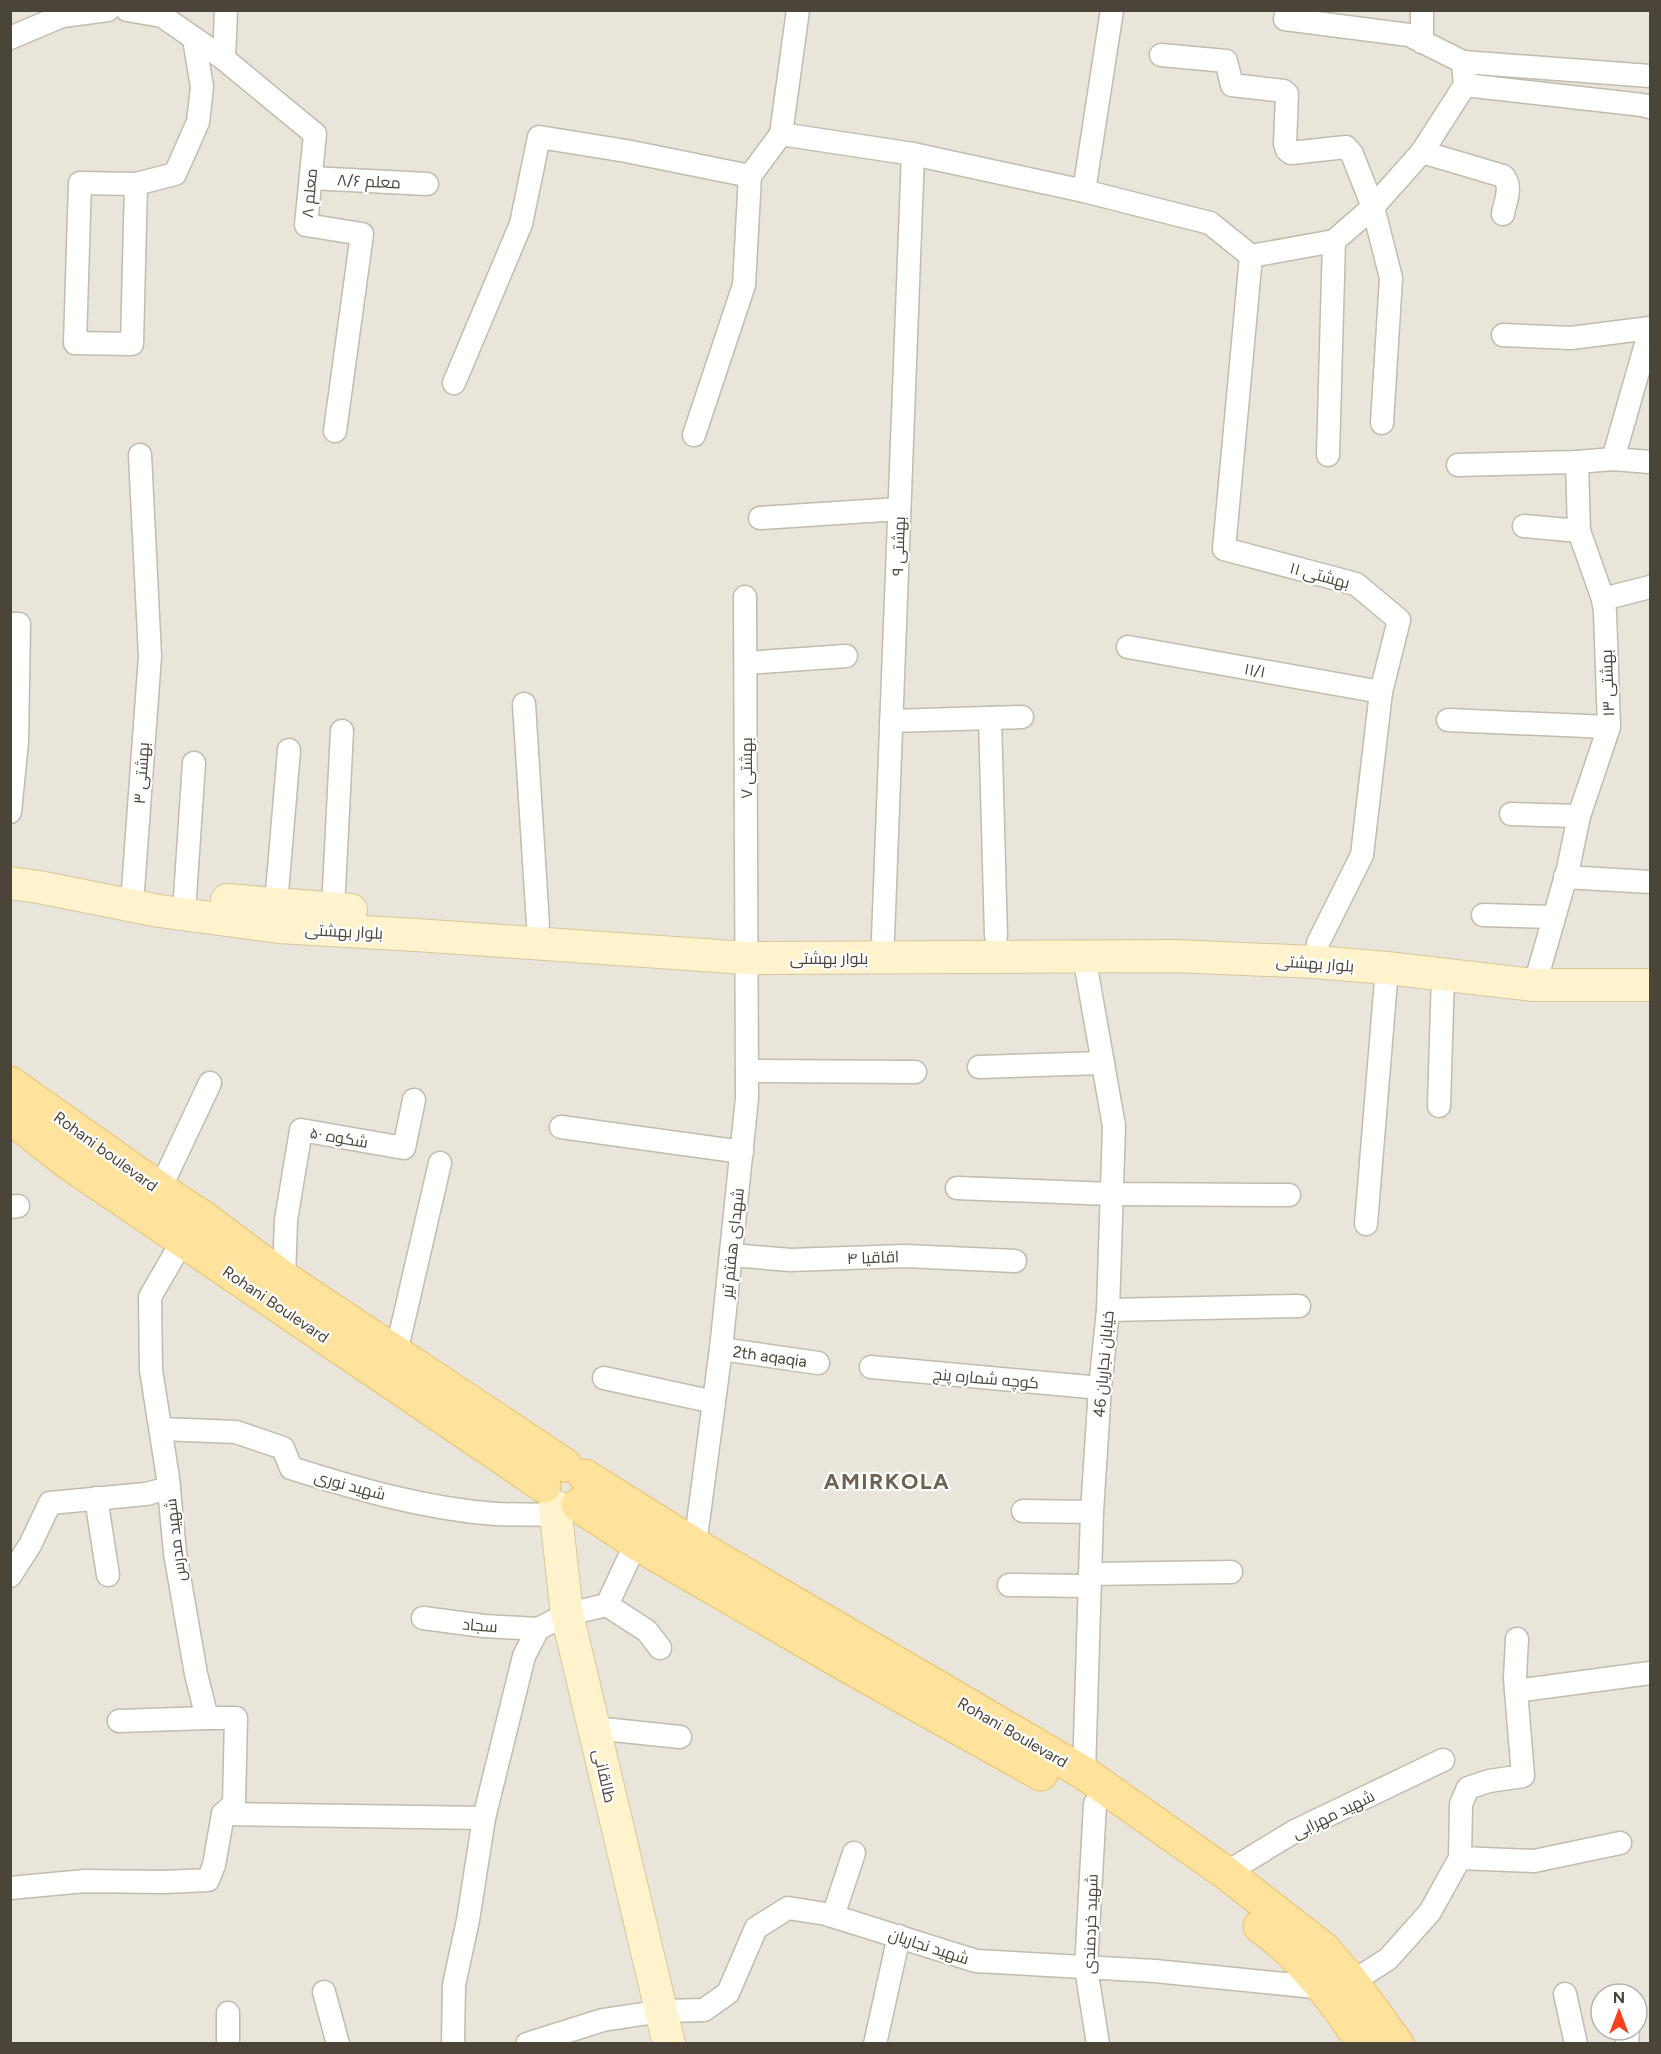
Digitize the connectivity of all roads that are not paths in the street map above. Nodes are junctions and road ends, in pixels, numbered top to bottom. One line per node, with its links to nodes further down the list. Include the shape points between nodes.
1 (108, 10): 8 (street)
2 (127, 10): 10 (street, معلم ۸, via 162,16)
3 (226, 10): 13 (street)
4 (798, 10): 18 (street)
5 (1112, 10): 25 (street)
6 (1287, 10): 11 (street, via 1285,19 1409,36)
7 (1422, 10): 11 (street)
8 (64, 14): 9 (street)
9 (10, 38)
10 (194, 39): 13 (street, معلم ۸); 23 (street, via 202,87 198,122 175,174)
11 (1422, 42): 14 (street)
12 (1161, 55): 26 (street, via 1226,61 1232,85 1284,91 1287,150 1291,153 1346,147)
13 (224, 59): 22 (street, معلم ۸, via 315,134)
14 (1463, 62): 15 (street); 16 (street)
15 (1650, 76)
16 (1465, 85): 17 (street); 19 (street)
17 (1650, 107)
18 (781, 134): 20 (street); 21 (street)
19 (1422, 152): 26 (street); 27 (street, via 1503,176 1509,186)
20 (913, 154): 25 (street); 42 (street, بهشتی ۹)
21 (750, 177): 32 (street, via 539,137 521,224); 35 (street, via 744,285)
22 (311, 178): 24 (street, معلم ۸/۶); 34 (street, معلم ۸, via 306,225 362,234)
23 (136, 184): 23 (street, via 80,183 75,343 132,344)
24 (427, 184)
25 (1084, 191): 29 (street, via 1210,223)
26 (1373, 207): 28 (street); 33 (street, via 1391,278)
27 (1503, 214)
28 (1334, 241): 29 (street); 37 (street)
29 (1251, 256): 53 (street, بهشتی ۱۱, via 1224,549 1356,584 1399,620)
30 (1650, 329): 31 (street, via 1571,338); 38 (street)
31 (1503, 335)
32 (454, 383)
33 (1382, 423)
34 (335, 430)
35 (694, 435)
36 (141, 455): 71 (street, بهشتی ۳, via 150,656)
37 (1328, 455)
38 (1613, 459): 39 (street); 40 (street)
39 (1577, 462): 41 (street); 45 (street, بهشتی ۱۳)
40 (1650, 462)
41 (1458, 465)
42 (899, 509): 43 (street); 58 (street, بهشتی ۹)
43 (760, 518)
44 (1524, 526): 45 (street)
45 (1579, 531): 48 (street, بهشتی ۱۳)
46 (1650, 587): 48 (street)
47 (745, 597): 52 (street, بهشتی ۷)
48 (1603, 599): 59 (street, بهشتی ۱۳)
49 (10, 624): 63 (street, via 19,624 17,742)
50 (1128, 647): 53 (street, ۱۱/۱)
51 (846, 656): 52 (street)
52 (746, 663): 83 (street, بهشتی ۷)
53 (1381, 692): 81 (street, بهشتی ۱۱, via 1362,855)
54 (524, 704): 77 (street)
55 (1022, 717): 56 (street)
56 (990, 718): 58 (street); 79 (street)
57 (1448, 720): 59 (street)
58 (891, 721): 80 (street, بهشتی ۹)
59 (1609, 727): 65 (street, بهشتی ۱۳)
60 (342, 731): 74 (street)
61 (289, 750): 73 (street)
62 (194, 763): 72 (street)
63 (10, 812)
64 (1511, 814): 65 (street)
65 (1579, 816): 67 (street, بهشتی ۱۳)
66 (10, 868): 70 (main road, بلوار بهشتی)
67 (1565, 877): 68 (street); 76 (street, بهشتی ۱۳)
68 (1650, 882)
69 (10, 883): 70 (main road, بلوار بهشتی)
70 (80, 888): 71 (main road, بلوار بهشتی); 78 (main road, بلوار بهشتی, via 159,911 279,927)
71 (133, 890): 72 (main road, بلوار بهشتی)
72 (185, 897): 73 (main road, بلوار بهشتی)
73 (276, 904): 74 (main road, بلوار بهشتی)
74 (333, 909): 78 (main road, بلوار بهشتی)
75 (1483, 915): 76 (street)
76 (1554, 917): 85 (street, بهشتی ۱۳)
77 (538, 924): 78 (main road, بلوار بهشتی); 83 (main road, بلوار بهشتی)
78 (460, 928): 83 (main road, بلوار بهشتی)
79 (996, 936): 80 (main road, بلوار بهشتی); 82 (main road, بلوار بهشتی)
80 (883, 938): 83 (main road, بلوار بهشتی)
81 (1318, 943): 82 (main road, بلوار بهشتی, via 1147,935); 85 (main road, بلوار بهشتی)
82 (1084, 946): 83 (main road, بلوار بهشتی); 84 (main road, بلوار بهشتی); 89 (street, خیابان نجاریان 46)
83 (747, 949): 91 (street, شهدای هفتم تیر)
84 (1387, 968): 87 (main road, بلوار بهشتی); 105 (street)
85 (1539, 970): 86 (main road, بلوار بهشتی)
86 (1650, 970)
87 (1443, 974): 88 (main road, بلوار بهشتی, via 1534,985); 96 (street)
88 (1650, 985)
89 (1103, 1063): 90 (street); 103 (street, خیابان نجاریان 46, via 1114,1126)
90 (980, 1067)
91 (747, 1071): 92 (street); 99 (street, شهدای هفتم تیر)
92 (915, 1072)
93 (10, 1083): 102 (main road, Rohani boulevard)
94 (210, 1083): 102 (street)
95 (414, 1100): 109 (street, شکوه ۵۰, via 404,1148 302,1130 286,1220)
96 (1439, 1106)
97 (10, 1117): 106 (main road, Rohani Boulevard, via 70,1164)
98 (561, 1127): 99 (street)
99 (742, 1152): 107 (street, شهدای هفتم تیر)
100 (440, 1163): 113 (street)
101 (957, 1188): 103 (street)
102 (160, 1189): 109 (main road, Rohani boulevard)
103 (1111, 1194): 104 (street); 111 (street, خیابان نجاریان 46)
104 (1289, 1195)
105 (1366, 1224)
106 (183, 1240): 119 (street, شهید مدرس, via 150,1297 151,1370); 121 (main road, Rohani Boulevard)
107 (730, 1255): 108 (street, اقاقیا ۴, via 790,1260 905,1256); 112 (street, شهدای هفتم تیر)
108 (1015, 1261)
109 (284, 1278): 113 (main road, Rohani Boulevard)
110 (1299, 1305): 111 (street)
111 (1108, 1310): 117 (street, خیابان نجاریان 46)
112 (721, 1349): 114 (street, 2th aqaqia); 118 (street, شهدای هفتم تیر)
113 (396, 1353): 121 (main road, Rohani Boulevard)
114 (818, 1363)
115 (872, 1367): 117 (street, کوچه شماره پنج)
116 (604, 1378): 118 (street)
117 (1100, 1388): 124 (street, خیابان نجاریان 46)
118 (714, 1402): 126 (street, شهدای هفتم تیر)
119 (160, 1429): 120 (street, شهید مدرس); 121 (street, شهید نوری, via 236,1432 283,1448 291,1468 432,1506 496,1514)
120 (169, 1488): 122 (street); 140 (street, شهید مدرس, via 175,1553)
121 (564, 1492): 125 (main road, Rohani Boulevard); 126 (main road, Rohani Boulevard); 133 (main road, طالقانی)
122 (96, 1498): 128 (street); 129 (street, via 50,1503)
123 (1023, 1511): 124 (street)
124 (1092, 1512): 130 (street, خیابان نجاریان 46)
125 (636, 1543): 132 (street); 146 (main road, Rohani Boulevard)
126 (695, 1545): 145 (main road, Rohani Boulevard)
127 (1231, 1572): 130 (street)
128 (108, 1575)
129 (10, 1576)
130 (1090, 1580): 131 (street); 145 (street, خیابان نجاریان 46)
131 (1009, 1585)
132 (607, 1605): 133 (street); 137 (street, via 647,1631)
133 (567, 1614): 135 (street); 142 (main road, طالقانی)
134 (423, 1618): 135 (street, سجاد)
135 (538, 1629): 148 (street, via 524,1656)
136 (1517, 1639): 139 (street)
137 (660, 1648)
138 (1650, 1673): 139 (street)
139 (1516, 1691): 151 (street, via 1523,1776 1468,1788 1461,1804)
140 (207, 1718): 141 (street); 147 (street, via 236,1718 234,1804)
141 (119, 1721)
142 (594, 1728): 143 (street); 160 (main road, طالقانی)
143 (680, 1737)
144 (1443, 1760): 152 (street, شهید مهرابی, via 1295,1832)
145 (1084, 1773): 152 (main road, Rohani Boulevard)
146 (1095, 1804): 156 (street, شهید خردمندی); 157 (main road, Rohani Boulevard)
147 (223, 1814): 148 (street); 153 (street, via 208,1880 86,1881)
148 (484, 1818): 164 (street, via 454,1985)
149 (1620, 1844): 151 (street, via 1534,1861)
150 (854, 1853): 154 (street)
151 (1460, 1858): 157 (street, via 1430,1912 1388,1959)
152 (1226, 1873): 157 (main road, Rohani Boulevard, via 1324,1949)
153 (10, 1888)
154 (833, 1916): 155 (street, شهید نجاریان); 160 (street, شهید نجاریان, via 788,1908 756,1928 728,1993 704,2010)
155 (899, 1936): 156 (street, شهید نجاریان, via 976,1961); 167 (street)
156 (1086, 1968): 157 (street, شهید نجاریان); 168 (street, شهید خردمندی)
157 (1338, 1985): 169 (main road, Rohani Boulevard); 170 (main road, Rohani Boulevard)
158 (324, 1992): 163 (street)
159 (1565, 1994): 171 (street)
160 (662, 2011): 165 (street, شهید نجاریان, via 603,2020); 166 (main road, طالقانی)
161 (228, 2013): 162 (street)
162 (228, 2043)
163 (338, 2043)
164 (453, 2043)
165 (528, 2043)
166 (669, 2043)
167 (875, 2043)
168 (1098, 2043)
169 (1364, 2043)
170 (1397, 2043)
171 (1576, 2043)

